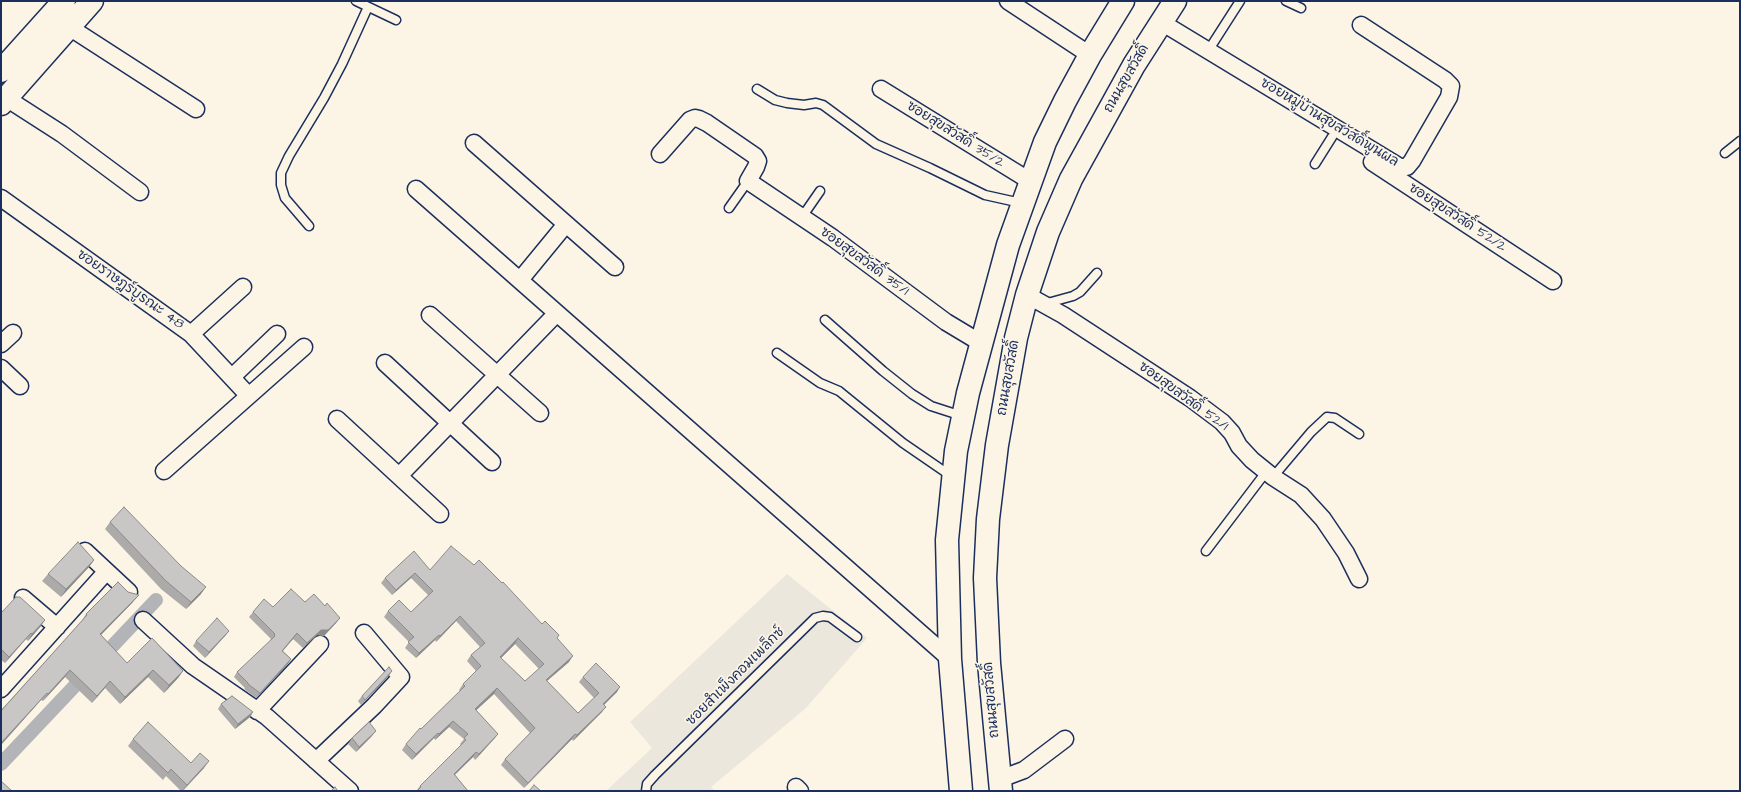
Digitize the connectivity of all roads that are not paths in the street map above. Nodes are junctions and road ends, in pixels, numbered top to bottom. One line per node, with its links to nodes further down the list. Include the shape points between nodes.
1 (64, 1): 17 (main road)
2 (92, 1): 14 (main road)
3 (356, 1): 9 (lane)
4 (1008, 1): 16 (street)
5 (1175, 1): 13 (main road, ถนนสุขสวัสดิ์)
6 (1240, 1): 15 (lane)
7 (1286, 1): 10 (lane)
8 (1118, 3): 16 (main road)
9 (368, 7): 11 (lane); 38 (lane, via 342,64 281,173 285,198)
10 (1301, 8)
11 (396, 20)
12 (1361, 25): 15 (street, ซอยหมู่บ้านสุขสวัสดิ์พูนผล, via 1451,86 1449,97 1406,167 1400,167)
13 (1159, 26): 15 (street, ซอยหมู่บ้านสุขสวัสดิ์พูนผล); 22 (street, ซอยสุขสวัสดิ์ 52/2); 44 (main road, ถนนสุขสวัสดิ์, via 1134,64 1071,179 1048,232)
14 (69, 27): 20 (main road); 21 (street)
15 (1208, 51)
16 (1090, 55): 29 (main road, via 1045,142)
17 (1, 71)
18 (757, 89): 34 (lane, via 787,103 823,105 876,144 984,196)
19 (881, 89): 29 (street, ซอยสุขสวัสดิ์ 35/2)
20 (3, 101): 32 (street, via 62,134)
21 (196, 109)
22 (1332, 137): 27 (lane); 42 (street, ซอยสุขสวัสดิ์ 52/2)
23 (1740, 141): 25 (lane)
24 (474, 143): 37 (street)
25 (1725, 153)
26 (660, 154): 28 (street, via 690,120 699,119 755,156 758,161)
27 (1315, 164)
28 (748, 181): 35 (lane); 36 (street, ซอยสุขสวัสดิ์ 35/1)
29 (1030, 181): 34 (main road)
30 (416, 189): 41 (street)
31 (820, 190): 36 (lane)
32 (140, 192)
33 (1, 198): 49 (street, ซอยราษฎร์บูรณะ 48)
34 (1022, 204): 51 (main road)
35 (729, 208)
36 (802, 217): 51 (street, ซอยสุขสวัสดิ์ 35/1, via 946,322)
37 (566, 224): 39 (street); 41 (street)
38 (309, 226)
39 (614, 267)
40 (1097, 274): 44 (lane, via 1073,296)
41 (520, 280): 45 (street)
42 (1553, 281)
43 (243, 287): 49 (street)
44 (1035, 300): 68 (street, ซอยสุขสวัสดิ์ 52/1, via 1064,315 1216,417 1232,433 1248,456); 88 (main road, ถนนสุขสวัสดิ์, via 1016,338 998,438 988,520 985,578 987,624)
45 (557, 313): 57 (street); 83 (street)
46 (430, 315): 57 (street)
47 (825, 320): 62 (lane, via 912,394 931,406)
48 (13, 334): 52 (street)
49 (191, 334): 58 (street, ซอยราษฎร์บูรณะ 48)
50 (277, 334): 58 (street)
51 (981, 343): 62 (main road)
52 (1, 344)
53 (304, 347): 60 (street)
54 (777, 353): 70 (lane, via 820,383 838,390 903,443)
55 (385, 363): 64 (street)
56 (1, 368): 59 (street)
57 (497, 375): 61 (street); 64 (street)
58 (232, 377): 60 (street, ซอยราษฎร์บูรณะ 48)
59 (20, 386)
60 (248, 395): 67 (street)
61 (540, 412)
62 (963, 416): 70 (main road)
63 (337, 418): 69 (street)
64 (450, 423): 66 (street); 69 (street)
65 (1359, 434): 68 (lane, via 1335,418 1327,417)
66 (492, 462)
67 (164, 471)
68 (1270, 474): 73 (lane); 75 (street, ซอยสุขสวัสดิ์ 52/1, via 1300,495 1323,519 1346,553)
69 (399, 476): 71 (street)
70 (953, 477): 83 (main road, via 947,540)
71 (440, 514)
72 (85, 551): 74 (street)
73 (1206, 551)
74 (106, 572): 76 (street); 79 (street)
75 (1359, 579)
76 (129, 592)
77 (23, 598): 79 (street)
78 (143, 620): 85 (street, via 193,666)
79 (57, 627): 84 (street)
80 (364, 633): 87 (street, via 401,677)
81 (857, 637): 90 (lane, ซอยสำเพ็งคอมเพล็กซ์, via 830,617 815,618 655,775 647,784)
82 (320, 644): 85 (street)
83 (950, 659): 91 (main road)
84 (1, 689)
85 (257, 711): 87 (street)
86 (1065, 739): 88 (street)
87 (316, 761): 89 (street)
88 (1000, 785)
89 (350, 791)
90 (646, 791)
91 (960, 791)

